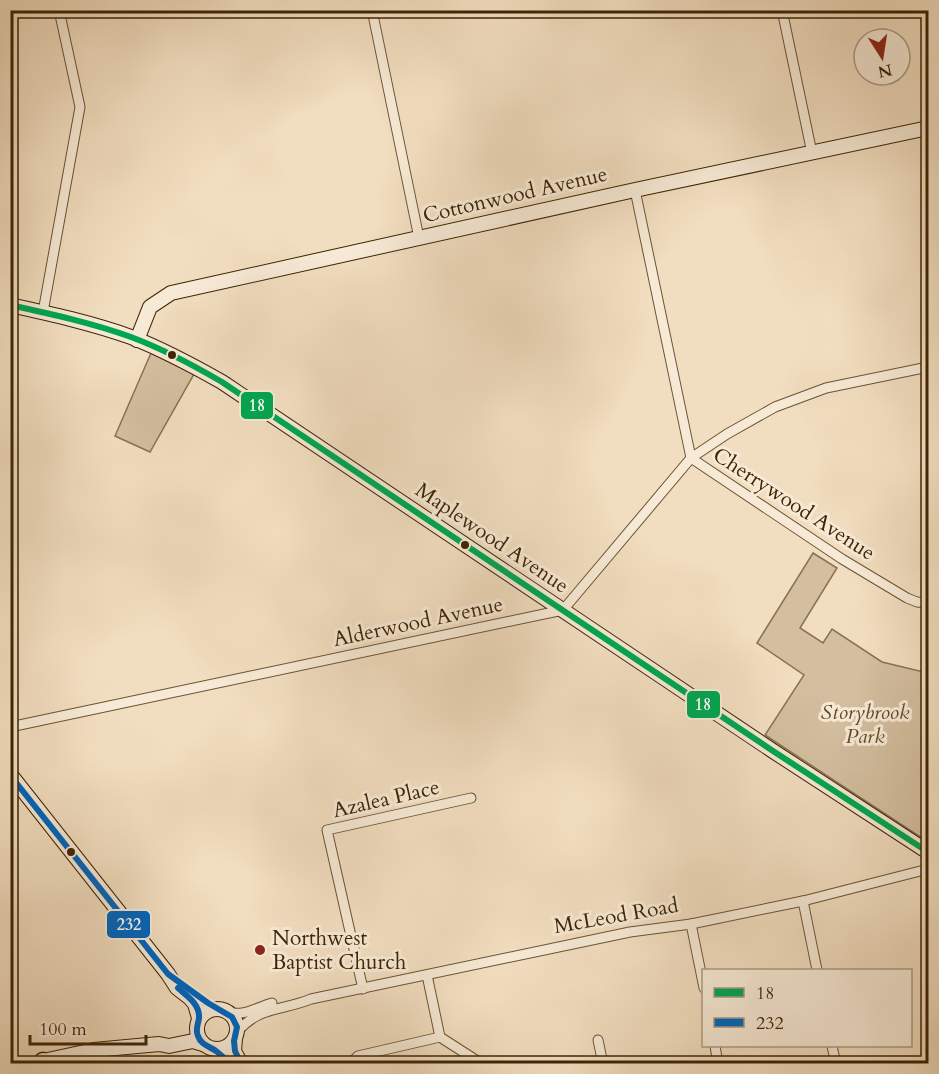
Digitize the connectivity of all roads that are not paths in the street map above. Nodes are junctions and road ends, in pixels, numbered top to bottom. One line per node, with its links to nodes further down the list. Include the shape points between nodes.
1 (59, 10): 9 (street, via 80,107)
2 (372, 10): 7 (street)
3 (782, 10): 5 (street)
4 (928, 128): 5 (street, Cottonwood Avenue)
5 (812, 153): 6 (street, Cottonwood Avenue)
6 (634, 190): 7 (street, Cottonwood Avenue); 12 (street, Cherrywood Avenue)
7 (419, 238): 10 (street, Cottonwood Avenue, via 171,293 150,306)
8 (10, 305): 9 (street, Maplewood Avenue)
9 (42, 312): 10 (street, Maplewood Avenue)
10 (137, 340): 14 (street, Maplewood Avenue, via 222,382)
11 (928, 366): 12 (street, via 826,388 775,407)
12 (691, 458): 13 (street, Cherrywood Avenue, via 842,559 907,598); 14 (street)
13 (928, 603)
14 (563, 610): 15 (street, Alderwood Avenue); 18 (street, Maplewood Avenue)
15 (10, 727)
16 (10, 774): 23 (street)
17 (471, 798): 26 (street, Azalea Place, via 327,830)
18 (928, 852)
19 (928, 869): 20 (street, McLeod Road)
20 (803, 901): 21 (street, McLeod Road); 22 (street)
21 (691, 924): 24 (street, McLeod Road, via 630,932); 25 (street)
22 (817, 969)
23 (168, 974): 28 (street); 29 (street, via 195,1005)
24 (428, 975): 26 (street, McLeod Road); 31 (street)
25 (702, 978)
26 (363, 989): 27 (street, McLeod Road)
27 (311, 999): 28 (street, McLeod Road, via 269,1004 245,1013); 30 (street, McLeod Road, via 259,1014)
28 (223, 1010): 29 (street, via 207,1011); 30 (street, via 235,1020)
29 (198, 1020): 33 (street, via 184,1034); 34 (street, via 196,1033)
30 (236, 1035): 34 (street, via 226,1047); 39 (street, via 234,1051)
31 (440, 1037): 40 (street, via 358,1056); 41 (street)
32 (598, 1040): 42 (street)
33 (159, 1044): 34 (street, via 193,1041); 37 (street, via 94,1050)
34 (209, 1047): 38 (street)
35 (715, 1047): 43 (street)
36 (832, 1047): 44 (street)
37 (41, 1062)
38 (231, 1064)
39 (241, 1064)
40 (350, 1064)
41 (482, 1064)
42 (603, 1064)
43 (718, 1064)
44 (836, 1064)

